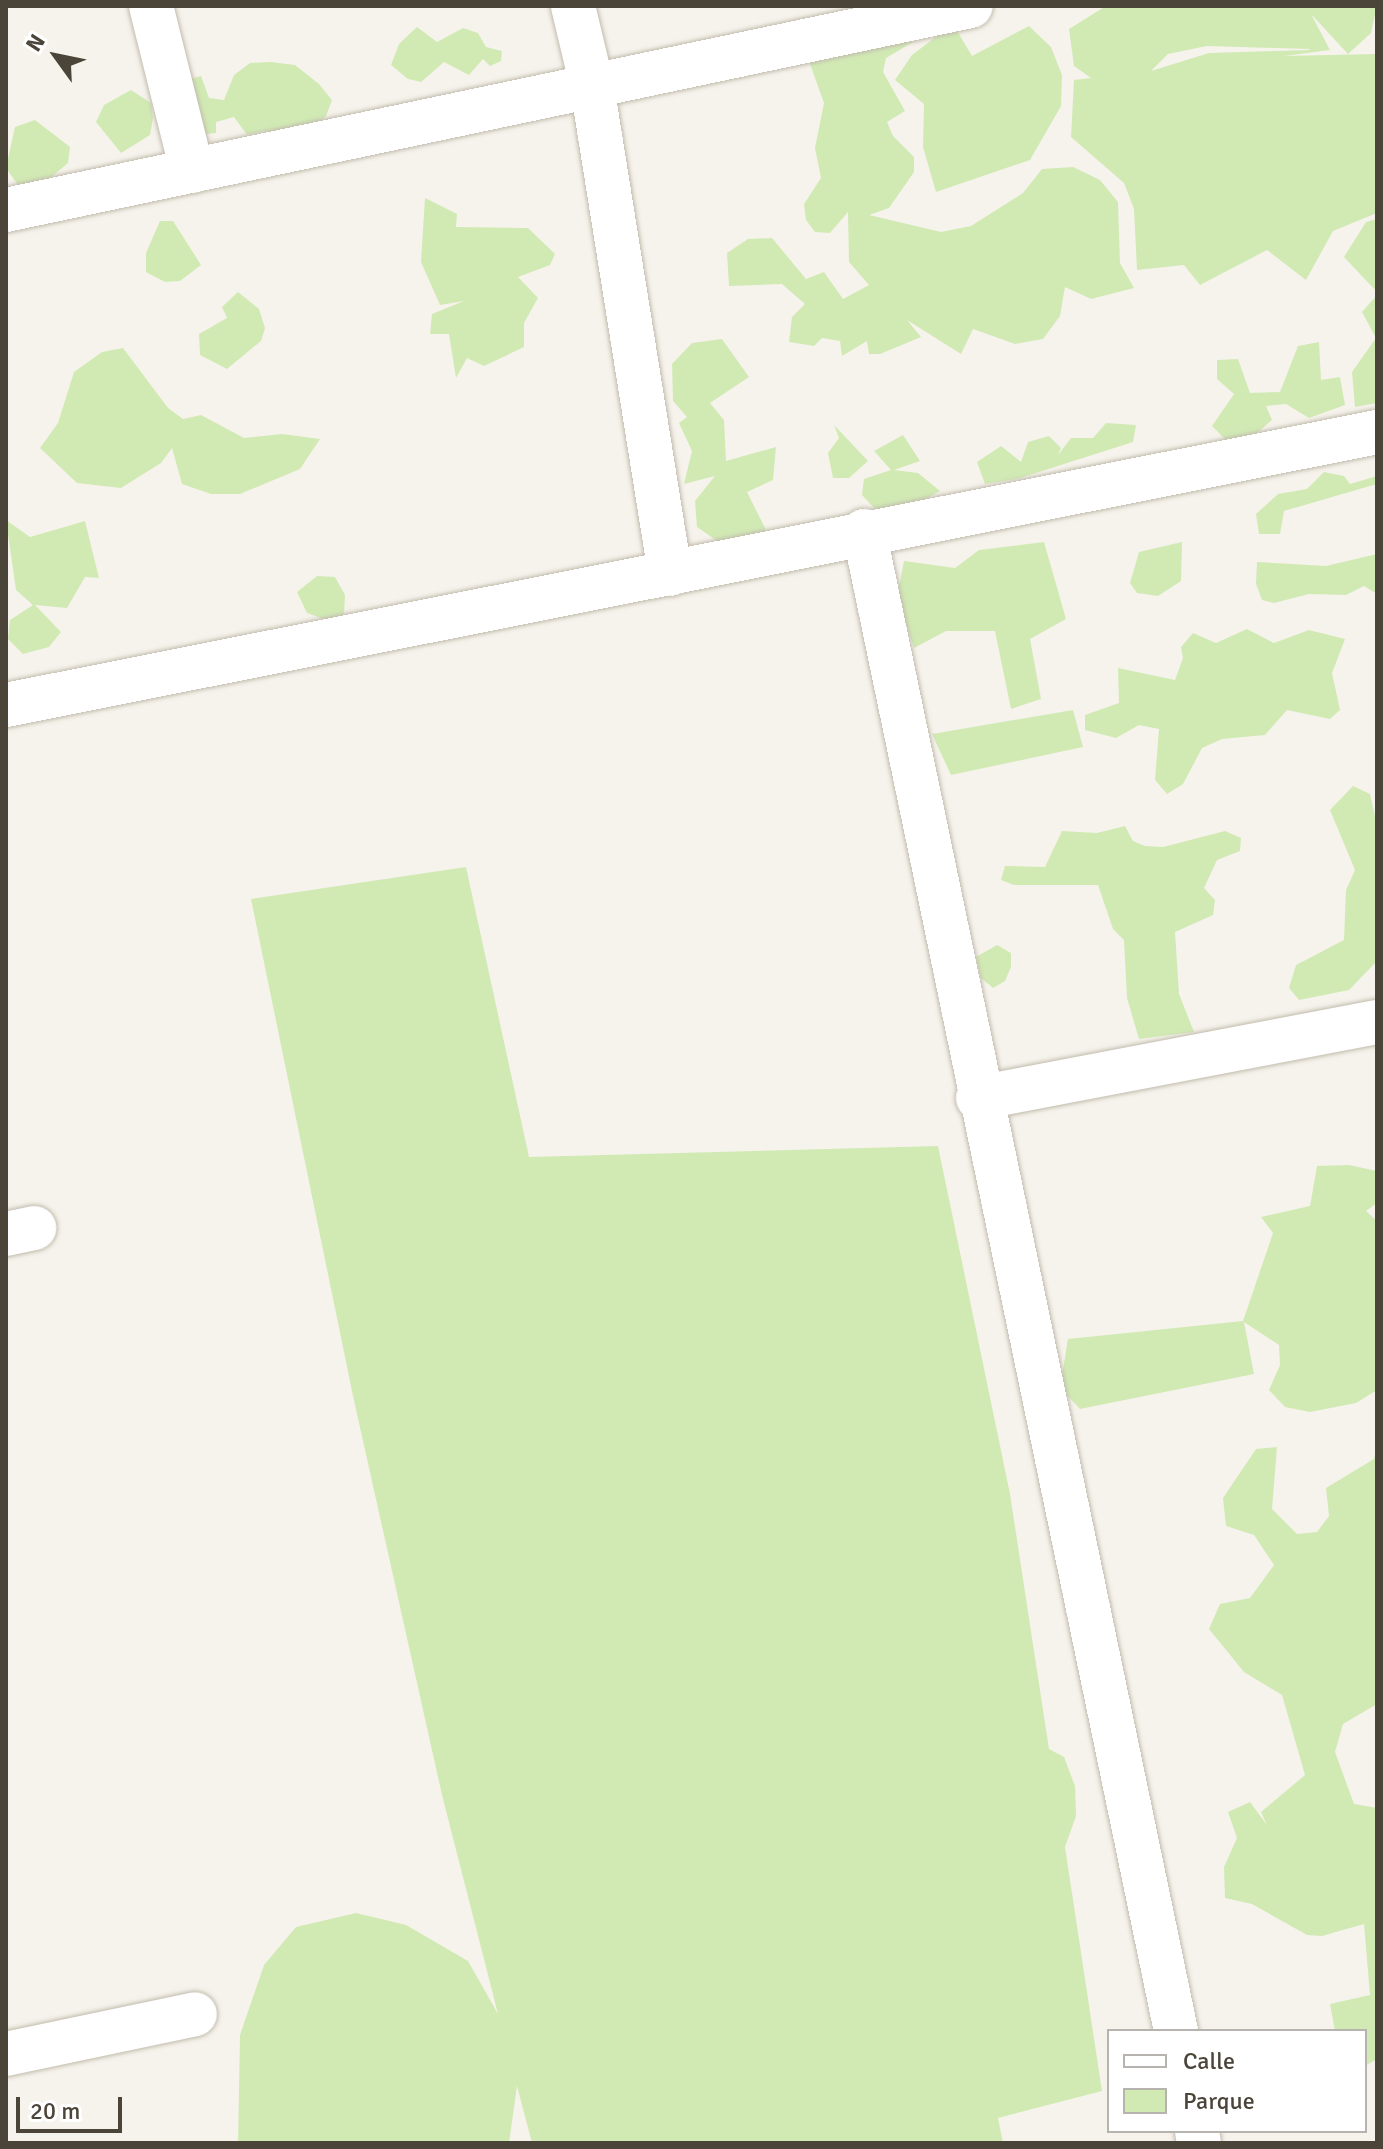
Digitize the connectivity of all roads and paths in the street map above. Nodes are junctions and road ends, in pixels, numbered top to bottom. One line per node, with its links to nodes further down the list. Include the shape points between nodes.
1 (151, 6): 5 (street)
2 (573, 6): 4 (street)
3 (971, 6): 4 (street)
4 (592, 86): 5 (street); 9 (street)
5 (192, 171): 6 (street)
6 (6, 210)
7 (1377, 432): 8 (street)
8 (864, 531): 9 (street); 12 (street)
9 (670, 574): 10 (street)
10 (6, 705)
11 (1377, 1022): 12 (street)
12 (978, 1098): 14 (street)
13 (195, 2014): 15 (street)
14 (1176, 2029)
15 (6, 2054)

